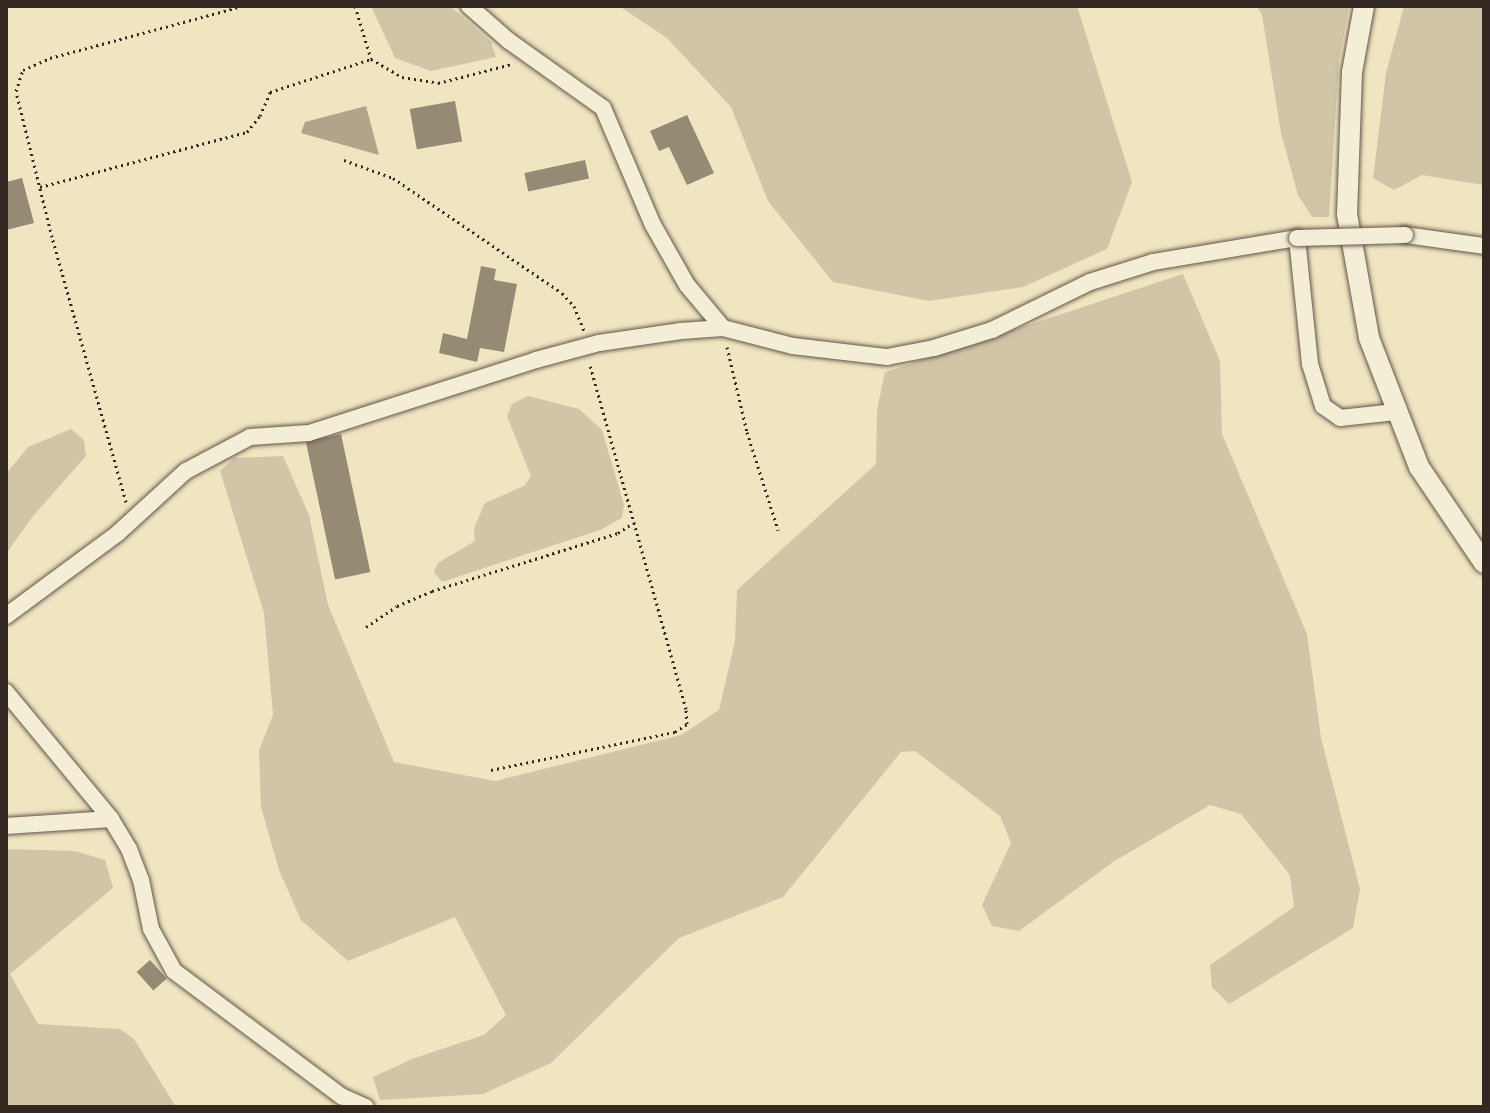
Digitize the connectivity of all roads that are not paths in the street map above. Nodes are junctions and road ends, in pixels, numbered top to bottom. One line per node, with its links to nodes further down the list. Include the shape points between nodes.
1 (469, 6): 5 (street, via 603,108 653,225 687,285)
2 (1364, 6): 6 (street, via 1352,72 1347,214 1369,338)
3 (1297, 238): 4 (street, bridge, via 1405,235); 5 (street, via 1153,262 1090,282 992,330 887,357 793,346); 6 (street, via 1310,364 1323,406 1340,418)
4 (1484, 246)
5 (723, 328): 8 (street, via 590,345 309,433 250,437 186,471 132,521)
6 (1396, 412): 7 (street, via 1427,480)
7 (1484, 563)
8 (6, 616)
9 (6, 692): 10 (street)
10 (111, 819): 11 (street); 12 (street, via 141,880 151,929 174,971 341,1096)
11 (6, 826)
12 (366, 1107)

